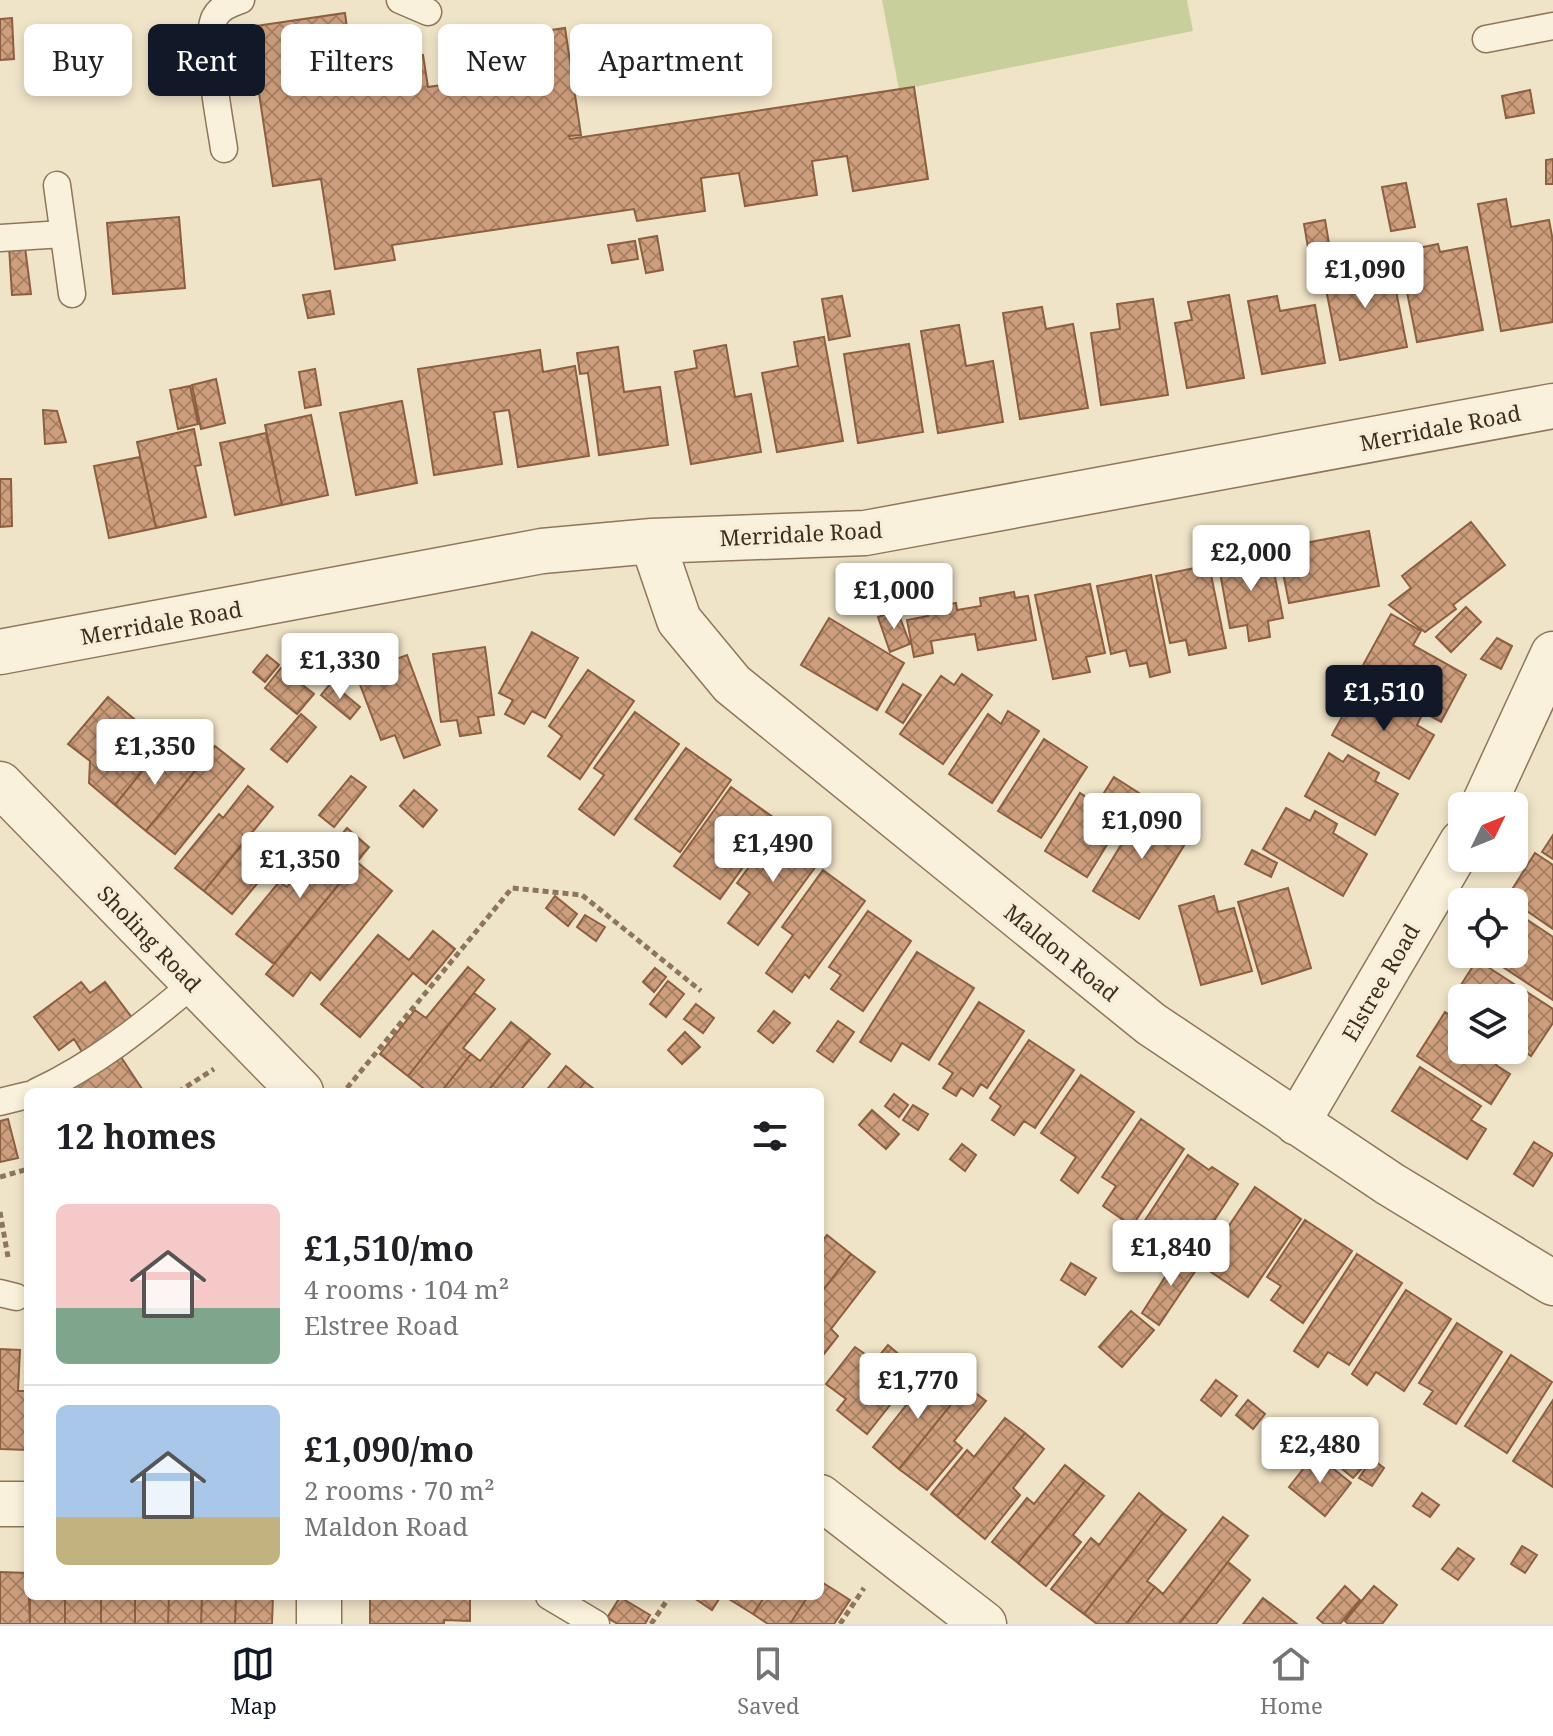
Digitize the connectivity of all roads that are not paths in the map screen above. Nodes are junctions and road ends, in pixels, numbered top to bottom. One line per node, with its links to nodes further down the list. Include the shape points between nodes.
1 (241, 0): 6 (lane, via 215,16 209,36)
2 (400, 0): 3 (lane)
3 (428, 12)
4 (1553, 26): 5 (lane)
5 (1486, 39)
6 (224, 149)
7 (57, 185): 8 (lane)
8 (63, 234): 9 (lane); 10 (lane)
9 (0, 238)
10 (72, 294)
11 (1553, 406): 12 (street, Merridale Road, via 854,535)
12 (652, 541): 13 (street, Merridale Road, via 542,551); 23 (street, Maldon Road, via 679,620 732,684 1151,1024)
13 (0, 652)
14 (1553, 654): 16 (street)
15 (0, 784): 18 (street, Sholing Road)
16 (1489, 792)
17 (1448, 866): 23 (street, Elstree Road)
18 (194, 983): 19 (lane, via 130,1036); 20 (street, Sholing Road)
19 (45, 1088)
20 (297, 1088)
21 (24, 1096): 22 (lane)
22 (0, 1102)
23 (1297, 1123): 24 (street, Maldon Road)
24 (1553, 1283)
25 (824, 1500): 32 (street)
26 (0, 1504): 27 (street)
27 (24, 1504)
28 (319, 1600): 30 (street)
29 (556, 1600): 31 (lane)
30 (319, 1624)
31 (596, 1624)
32 (984, 1624)

